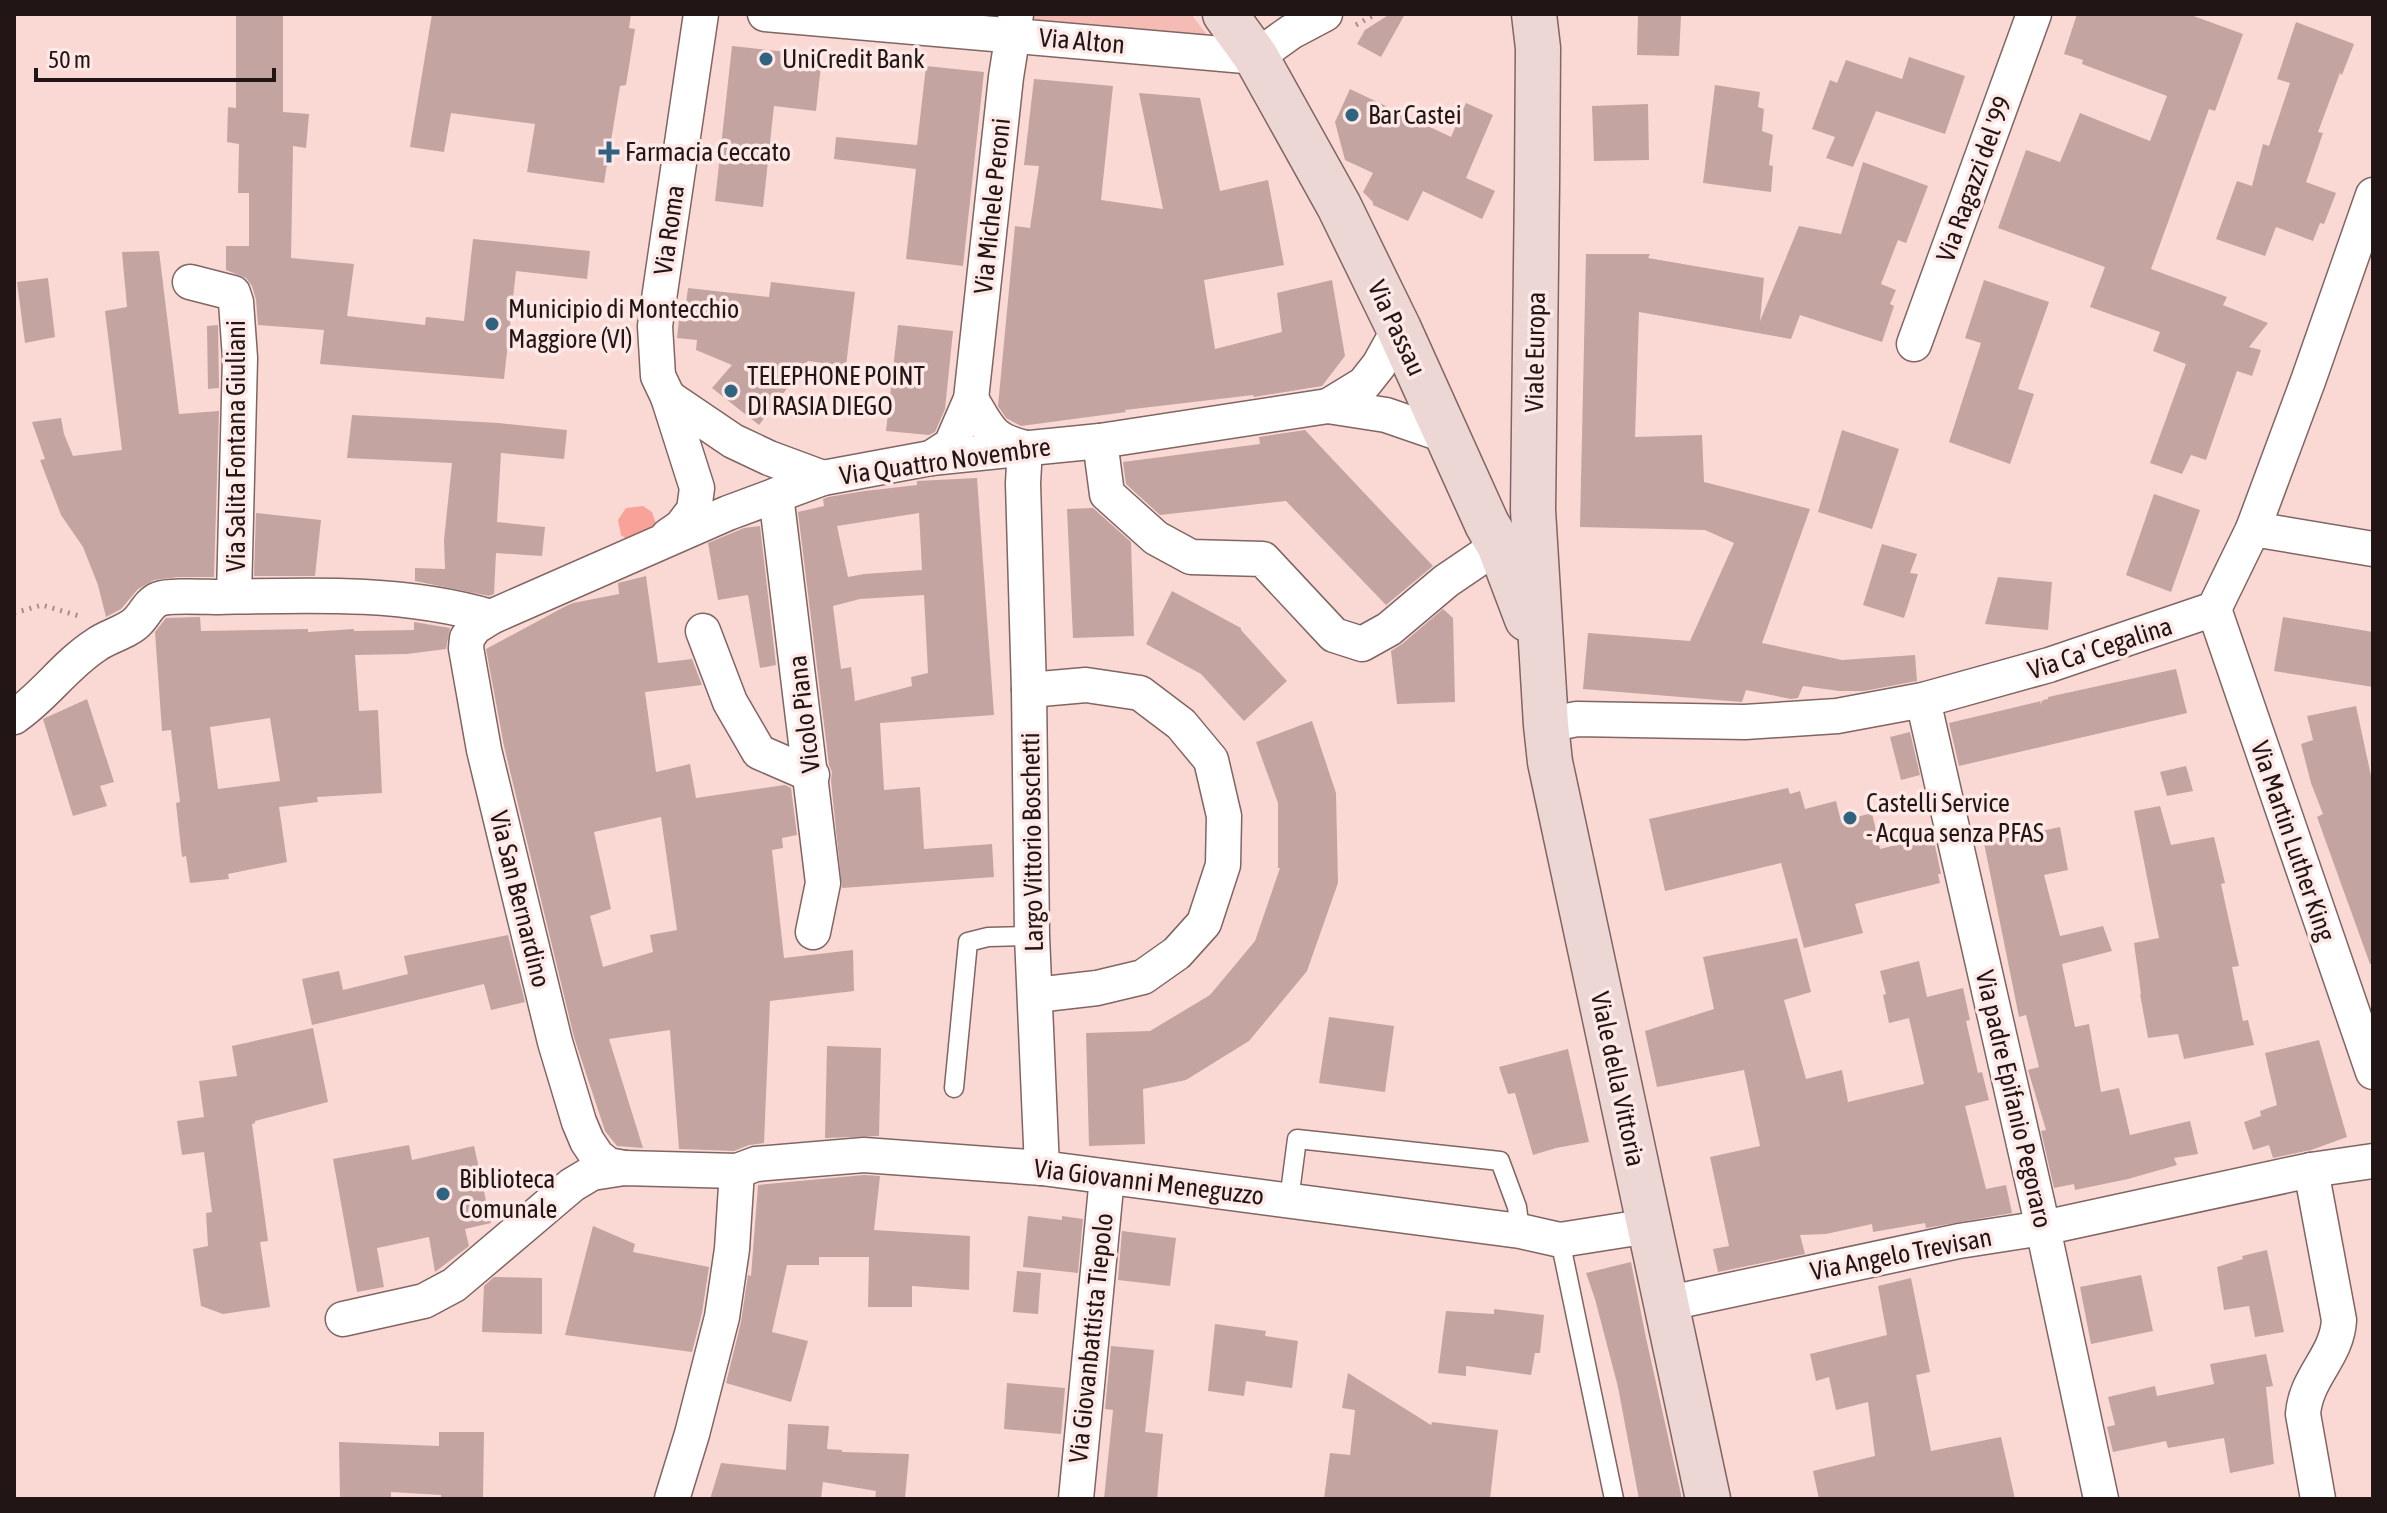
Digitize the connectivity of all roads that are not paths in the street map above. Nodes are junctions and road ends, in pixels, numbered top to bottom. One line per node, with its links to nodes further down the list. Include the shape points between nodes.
1 (701, 14): 13 (street, Via Roma, via 655,326 658,376)
2 (765, 14): 6 (street, Via Alton)
3 (1225, 14): 8 (main road, Via Passau)
4 (2034, 14): 12 (street, Via Ragazzi del '99)
5 (1311, 17): 8 (street)
6 (1014, 25): 8 (street, Via Alton); 14 (street, Via Michele Peroni)
7 (1539, 25): 30 (main road, Viale Europa, via 1533,510)
8 (1256, 57): 11 (main road, Via Passau, via 1339,206)
9 (2373, 195): 22 (street)
10 (190, 282): 26 (street, Via Salita Fontana Giuliani, via 233,293 236,302 240,358)
11 (1399, 329): 15 (street, Via Quattro Novembre, via 1364,384); 16 (main road, Via Passau)
12 (1914, 344)
13 (668, 397): 20 (street, via 733,441); 23 (street, Via Roma, via 697,488 694,510)
14 (971, 399): 18 (street, via 1001,442); 19 (street, Via Michele Peroni, via 951,445)
15 (1328, 406): 16 (street, Via Quattro Novembre, via 1386,415); 17 (street, Via Quattro Novembre)
16 (1447, 436): 24 (main road, Via Passau)
17 (1100, 441): 18 (street, Via Quattro Novembre); 24 (street, via 1107,494 1156,538 1191,557 1263,559 1334,635 1362,644)
18 (1025, 448): 19 (street, Via Quattro Novembre); 31 (street, Largo Vittorio Boschetti)
19 (931, 458): 20 (street, Via Quattro Novembre)
20 (823, 478): 21 (street, Via Quattro Novembre)
21 (776, 495): 23 (street, Via Quattro Novembre); 35 (street, Vicolo Piana)
22 (2253, 529): 25 (street); 27 (street)
23 (661, 541): 28 (street, Via Quattro Novembre)
24 (1499, 545): 30 (main road, Via Passau)
25 (2373, 549)
26 (234, 596): 28 (street, Via Salita Fontana Giuliani, via 406,600); 33 (street, Via Salita Fontana Giuliani, via 159,599 137,622 96,644)
27 (2214, 609): 32 (street, Via Ca' Cegalina, via 2049,665); 39 (street, Via Martin Luther King)
28 (491, 617): 43 (street, Via San Bernardino, via 475,627 466,648 487,765 579,1122 597,1156)
29 (703, 631): 35 (street, via 730,702 759,752)
30 (1542, 657): 34 (main road, Viale della Vittoria)
31 (1029, 690): 37 (street, Largo Vittorio Boschetti); 38 (street, via 1086,685 1140,693 1181,724 1211,760 1224,816 1223,865 1204,923 1177,953 1143,977)
32 (1923, 700): 34 (street, Via Ca' Cegalina, via 1837,716 1745,722 1577,719); 50 (street, Via padre Epifanio Pegoraro)
33 (14, 717)
34 (1546, 725): 49 (main road, Viale della Vittoria)
35 (812, 775): 36 (street, Vicolo Piana, via 823,883)
36 (813, 932)
37 (1032, 936): 38 (street, Largo Vittorio Boschetti); 41 (lane, via 968,942)
38 (1036, 995): 44 (street, Largo Vittorio Boschetti)
39 (2360, 999): 40 (street, Via Martin Luther King)
40 (2373, 1072)
41 (954, 1088)
42 (2373, 1161): 45 (street, Via Angelo Trevisan)
43 (624, 1168): 46 (street); 54 (street, via 592,1173 572,1185 437,1295)
44 (1042, 1168): 46 (street, Via Giovanni Meneguzzo, via 864,1155 756,1164); 47 (street, Via Giovanni Meneguzzo)
45 (2311, 1170): 50 (street, Via Angelo Trevisan); 60 (street, via 2339,1320 2336,1341 2304,1401)
46 (737, 1171): 55 (street, via 722,1317)
47 (1107, 1177): 48 (street, Via Giovanni Meneguzzo); 56 (street, Via Giovanbattista Tiepolo)
48 (1289, 1200): 51 (street, Via Giovanni Meneguzzo); 51 (lane, via 1297,1139 1500,1161)
49 (1649, 1226): 52 (street, Via Giovanni Meneguzzo); 53 (main road, Viale della Vittoria)
50 (2043, 1228): 53 (street, Via Angelo Trevisan); 59 (street, Via padre Epifanio Pegoraro)
51 (1520, 1231): 52 (street, Via Giovanni Meneguzzo)
52 (1560, 1240): 57 (lane)
53 (1665, 1304): 58 (main road, Viale della Vittoria)
54 (343, 1319)
55 (672, 1499)
56 (1076, 1499)
57 (1614, 1499)
58 (1708, 1499)
59 (2101, 1499)
60 (2318, 1499)

